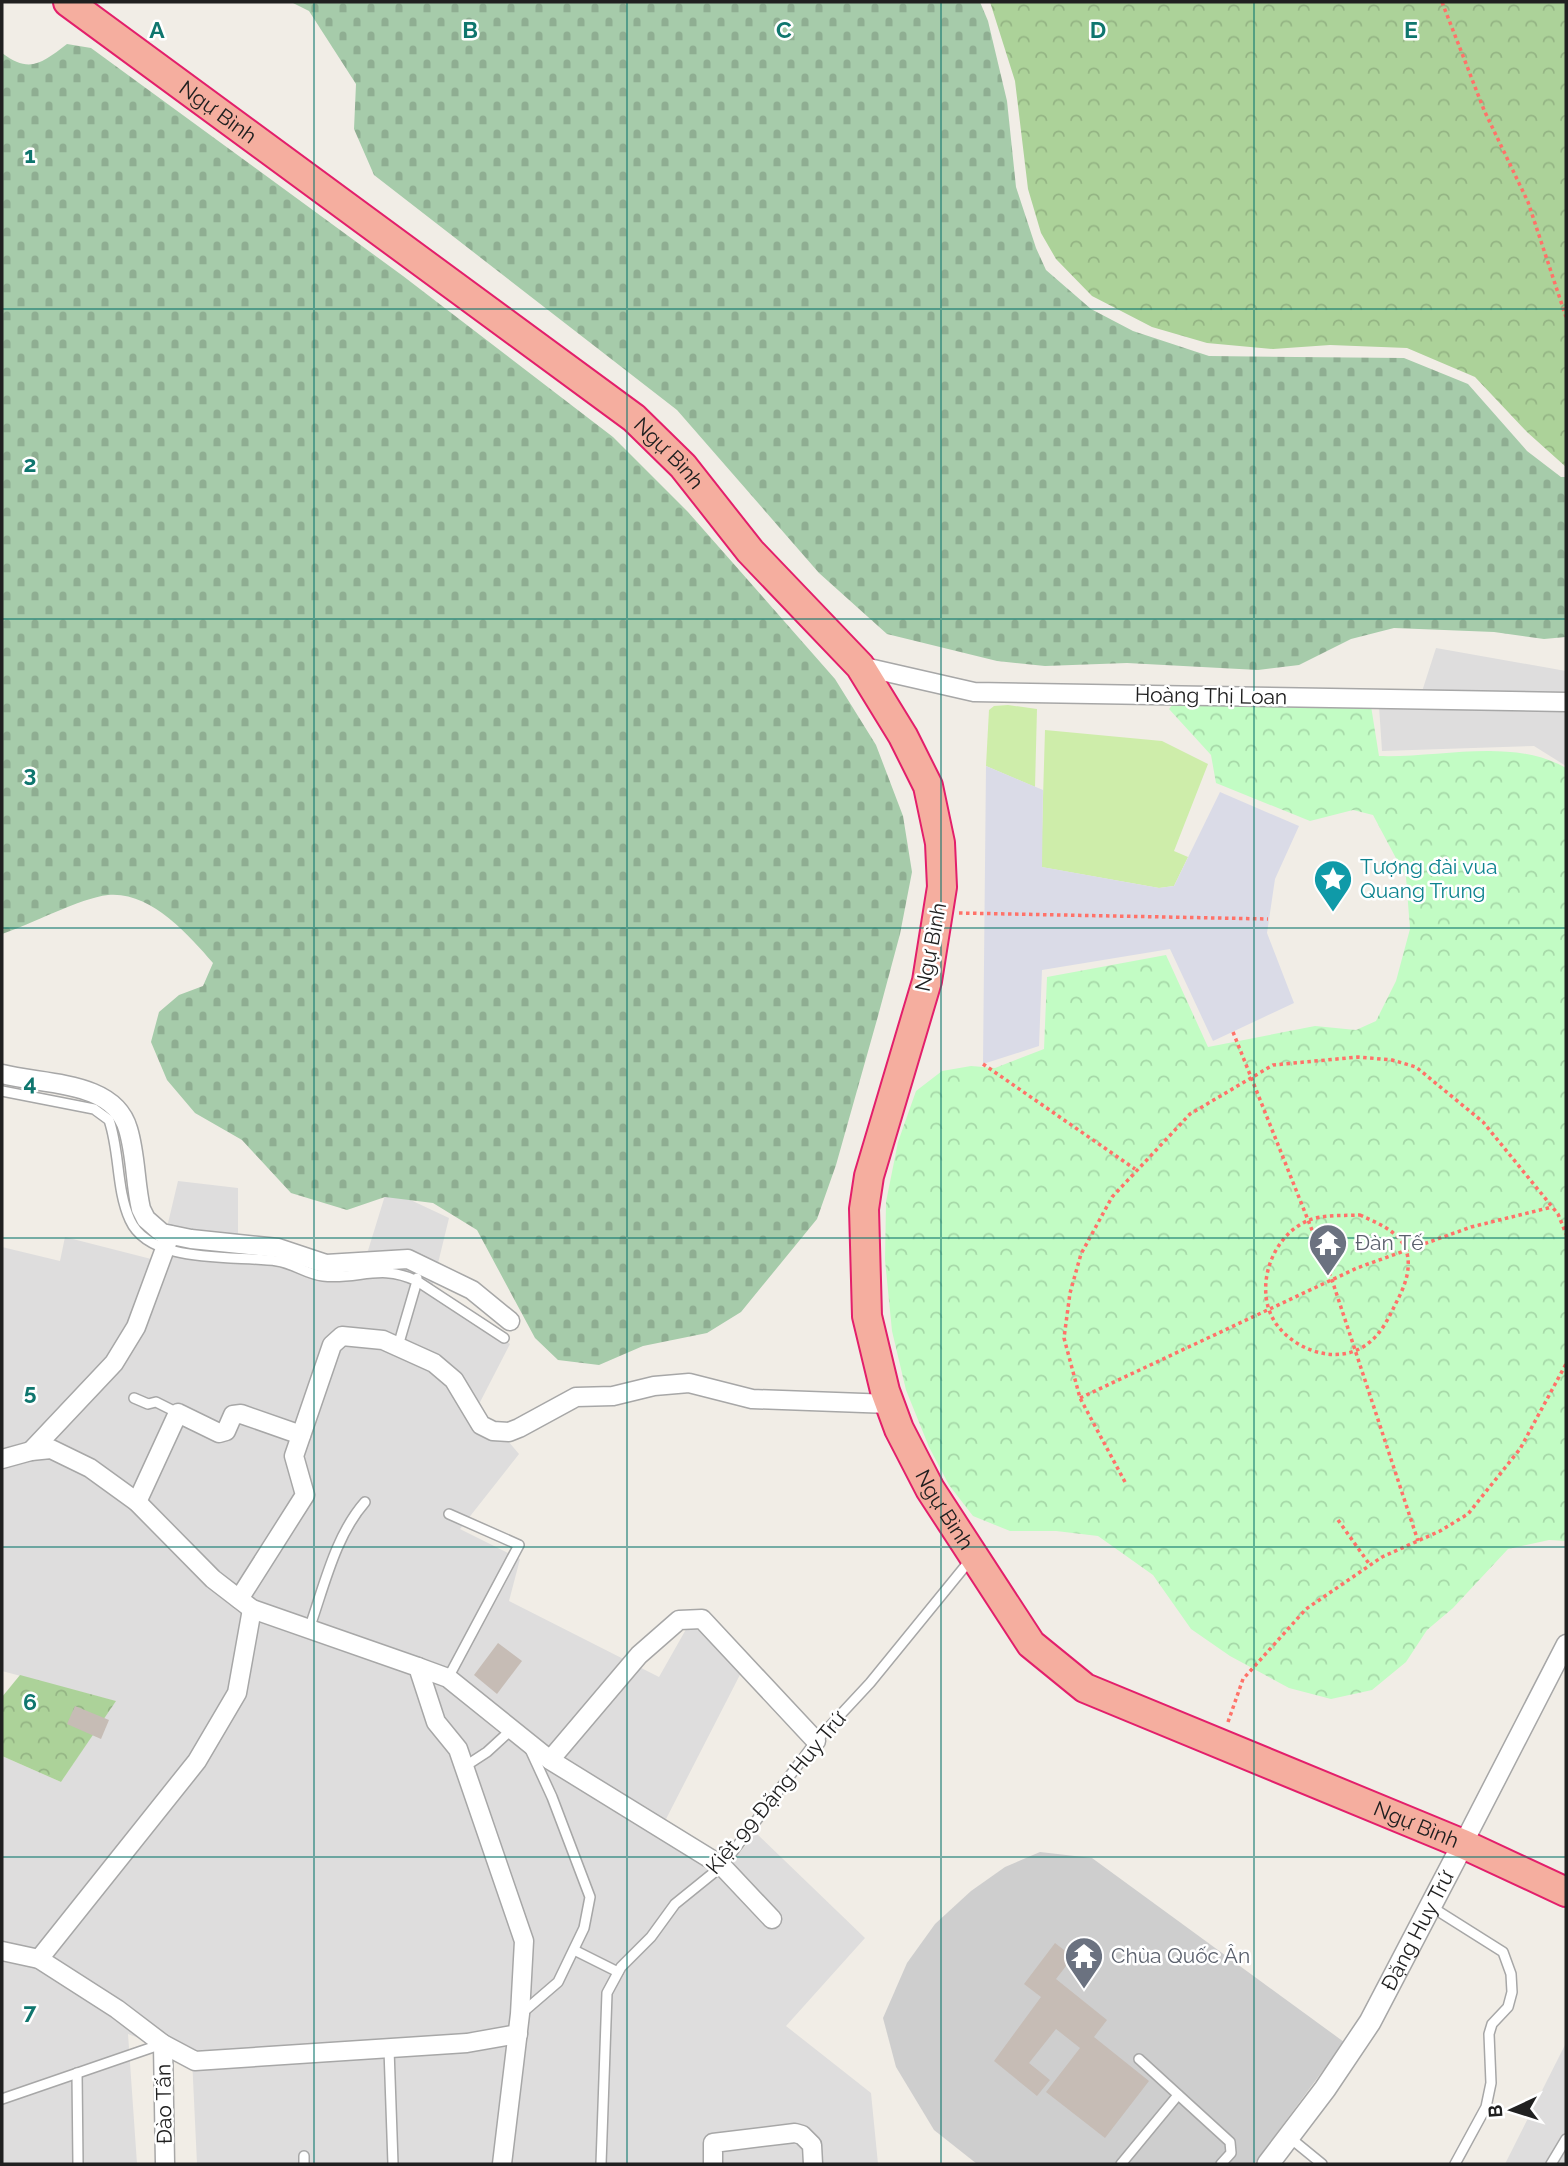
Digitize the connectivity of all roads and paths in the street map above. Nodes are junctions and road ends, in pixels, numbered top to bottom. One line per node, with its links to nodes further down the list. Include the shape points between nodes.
1 (68, 2): 4 (highway, Ngự Bình, via 634,418 683,466 750,551)
2 (1442, 2): 3 (path, via 1484,110 1528,202)
3 (1566, 317)
4 (860, 666): 5 (street, Hoàng Thị Loan, via 974,692); 6 (highway, Ngự Bình, via 928,786 940,843)
5 (1566, 702)
6 (938, 911): 7 (path); 28 (highway, Ngự Bình, via 927,981 869,1176 864,1209 867,1316)
7 (1268, 919)
8 (1233, 1032): 11 (path)
9 (982, 1064): 13 (path)
10 (2, 1074): 17 (street, via 70,1086 110,1101 122,1112 141,1209)
11 (1252, 1078): 13 (path, via 1190,1115); 14 (path, via 1273,1065 1357,1056 1416,1067 1483,1122); 15 (path)
12 (2, 1091): 17 (lane, via 94,1110 109,1120 130,1219 143,1239)
13 (1135, 1169): 27 (path, via 1095,1224 1070,1293 1064,1338)
14 (1552, 1207): 16 (path); 18 (path, via 1471,1227)
15 (1308, 1220): 18 (path, via 1360,1215 1384,1226); 20 (path); 21 (path, via 1281,1242 1268,1267)
16 (1566, 1234)
17 (168, 1242): 19 (street, via 278,1248 326,1264 395,1259); 31 (street, via 136,1328 114,1363)
18 (1406, 1250): 20 (path); 24 (path, via 1408,1276 1399,1298 1370,1342)
19 (419, 1272): 22 (street, via 471,1290); 23 (lane)
20 (1332, 1280): 21 (path); 24 (path)
21 (1266, 1311): 24 (path, via 1302,1349 1331,1354); 27 (path)
22 (507, 1329)
23 (398, 1346): 28 (street, via 434,1363 454,1380 473,1415 493,1431 509,1432 576,1398 689,1383 752,1399); 30 (street, via 383,1340 336,1339)
24 (1355, 1351): 38 (path)
25 (1566, 1364): 38 (path, via 1520,1448 1468,1514)
26 (134, 1398): 29 (lane)
27 (1080, 1398): 33 (path)
28 (890, 1404): 39 (highway, Ngự Bình, via 930,1489)
29 (178, 1413): 30 (street, via 219,1433 226,1431 233,1415 241,1413); 34 (street)
30 (301, 1435): 41 (street, via 294,1456 305,1495)
31 (31, 1451): 32 (street); 34 (street, via 51,1449 90,1468)
32 (2, 1459)
33 (1125, 1482)
34 (137, 1502): 41 (street, via 213,1579)
35 (365, 1502): 42 (lane, via 352,1516 340,1542)
36 (449, 1514): 45 (lane, via 519,1545)
37 (1338, 1520): 40 (path)
38 (1418, 1541): 40 (path)
39 (974, 1556): 47 (lane, Kiệt 99 Đặng Huy Trứ); 49 (highway, Ngự Bình, via 1031,1644 1085,1688)
40 (1370, 1565): 49 (path, via 1306,1609 1243,1679)
41 (246, 1604): 42 (street); 59 (street, via 237,1693 197,1761)
42 (309, 1629): 44 (street)
43 (1566, 1644): 52 (street, Đặng Huy Trứ)
44 (418, 1667): 45 (street); 51 (street, via 436,1722 458,1749)
45 (449, 1678): 46 (street)
46 (511, 1730): 48 (street); 51 (lane)
47 (816, 1741): 50 (street, via 702,1619 679,1620 639,1655); 53 (lane, Kiệt 99 Đặng Huy Trứ)
48 (527, 1744): 50 (street); 57 (lane, via 590,1897)
49 (1220, 1744): 52 (highway, Ngự Bình)
50 (550, 1760): 53 (street)
51 (464, 1767): 61 (street, via 524,1941)
52 (1463, 1844): 54 (highway, Ngự Bình); 55 (street, Đặng Huy Trứ)
53 (722, 1866): 56 (street); 60 (lane, Kiệt 99 Đặng Huy Trứ, via 675,1904)
54 (1566, 1892)
55 (1430, 1906): 69 (street, Đặng Huy Trứ, via 1370,2022); 82 (lane, via 1503,1952 1511,1974 1508,2007 1489,2034 1491,2083 1486,2107)
56 (772, 1919)
57 (574, 1950): 60 (lane); 61 (lane, via 558,1982)
58 (2, 1951): 59 (street)
59 (39, 1959): 63 (street)
60 (618, 1972): 75 (lane, Kiệt 99 Đặng Huy Trứ, via 607,1993)
61 (520, 2014): 62 (street)
62 (518, 2034): 64 (street); 74 (street)
63 (163, 2044): 64 (street, via 195,2061); 66 (lane); 72 (street, Đào Tấn)
64 (389, 2049): 73 (lane)
65 (1139, 2059): 67 (lane)
66 (77, 2073): 68 (lane); 71 (lane)
67 (1178, 2095): 78 (lane); 79 (lane, via 1230,2142 1231,2152)
68 (2, 2099)
69 (1289, 2137): 80 (street, Đặng Huy Trứ); 81 (lane)
70 (1566, 2139): 83 (lane)
71 (78, 2164)
72 (165, 2164)
73 (393, 2164)
74 (502, 2164)
75 (601, 2164)
76 (713, 2164): 77 (street, via 713,2143 795,2133 812,2146)
77 (813, 2164)
78 (1121, 2164)
79 (1221, 2164)
80 (1268, 2164)
81 (1322, 2164)
82 (1455, 2164)
83 (1551, 2164)

